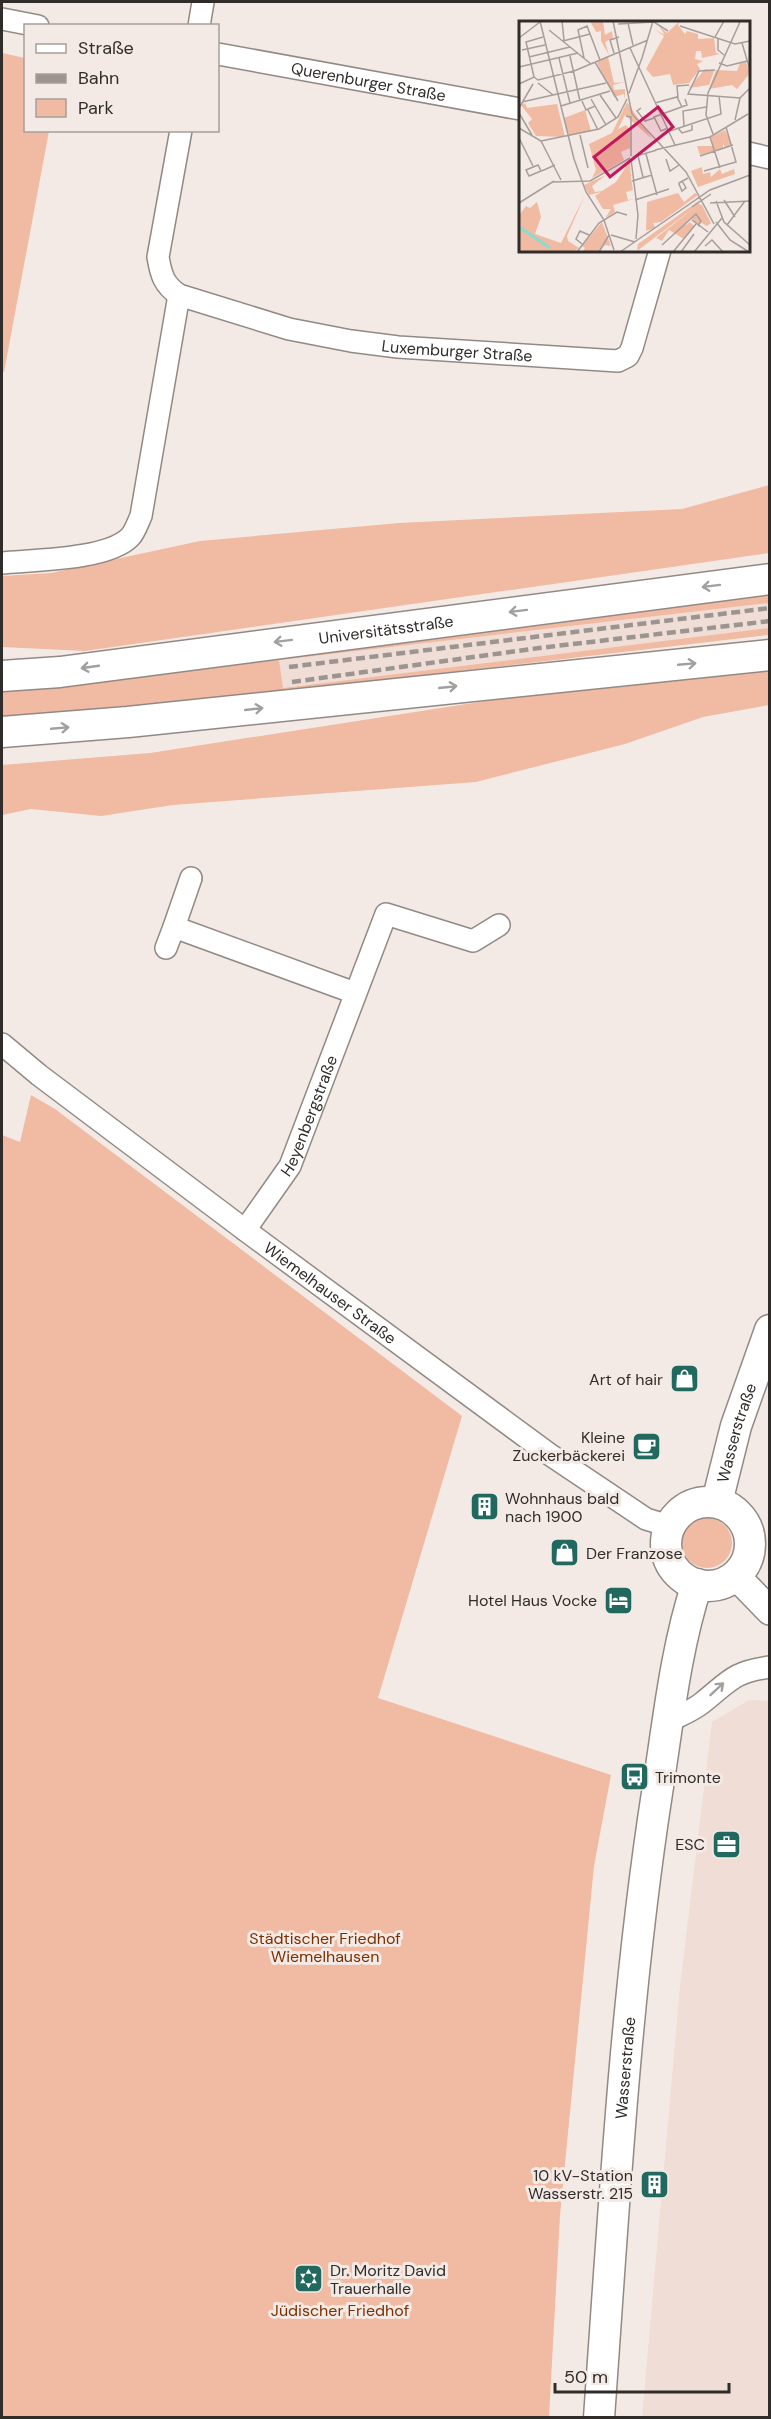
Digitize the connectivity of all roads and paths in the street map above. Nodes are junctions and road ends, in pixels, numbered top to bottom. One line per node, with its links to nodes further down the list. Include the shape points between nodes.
1 (203, 2): 4 (street)
2 (2, 19): 3 (street)
3 (28, 24)
4 (199, 24)
5 (219, 54): 6 (street, Querenburger Straße)
6 (519, 108)
7 (181, 132): 11 (street, via 158,257 161,276)
8 (750, 153): 9 (street)
9 (770, 158)
10 (659, 252): 11 (street, Luxemburger Straße, via 632,348 618,362 351,341 289,329)
11 (179, 295): 12 (street, via 141,516 130,537 112,548 95,552)
12 (2, 563)
13 (770, 579): 15 (main road, Universitätsstraße, one-way to 15, via 60,672)
14 (770, 656): 16 (main road, one-way to 14)
15 (2, 676)
16 (2, 732)
17 (191, 878): 19 (street)
18 (499, 925): 21 (street, Heyenbergstraße, via 473,941 386,914)
19 (174, 927): 20 (street); 21 (street)
20 (166, 948)
21 (355, 993): 23 (street, Heyenbergstraße, via 290,1166)
22 (2, 1044): 23 (street, Wiemelhauser Straße)
23 (245, 1230): 27 (street, Wiemelhauser Straße, via 591,1484 646,1519)
24 (770, 1330): 25 (main road, Wasserstraße)
25 (763, 1370): 26 (main road, Wasserstraße, via 736,1426)
26 (717, 1502): 27 (main road, Wasserstraße, via 689,1506); 28 (main road, Wasserstraße, via 731,1508 749,1533 750,1549 745,1564)
27 (669, 1526): 29 (main road, via 667,1555 679,1573)
28 (735, 1575): 29 (main road, via 711,1586); 30 (street)
29 (697, 1584): 32 (main road, Wasserstraße, via 684,1622)
30 (770, 1611)
31 (770, 1667): 32 (street, one-way to 31, via 701,1704 728,1679 750,1669)
32 (669, 1721): 33 (main road, Wasserstraße, via 635,1956)
33 (599, 2418)

